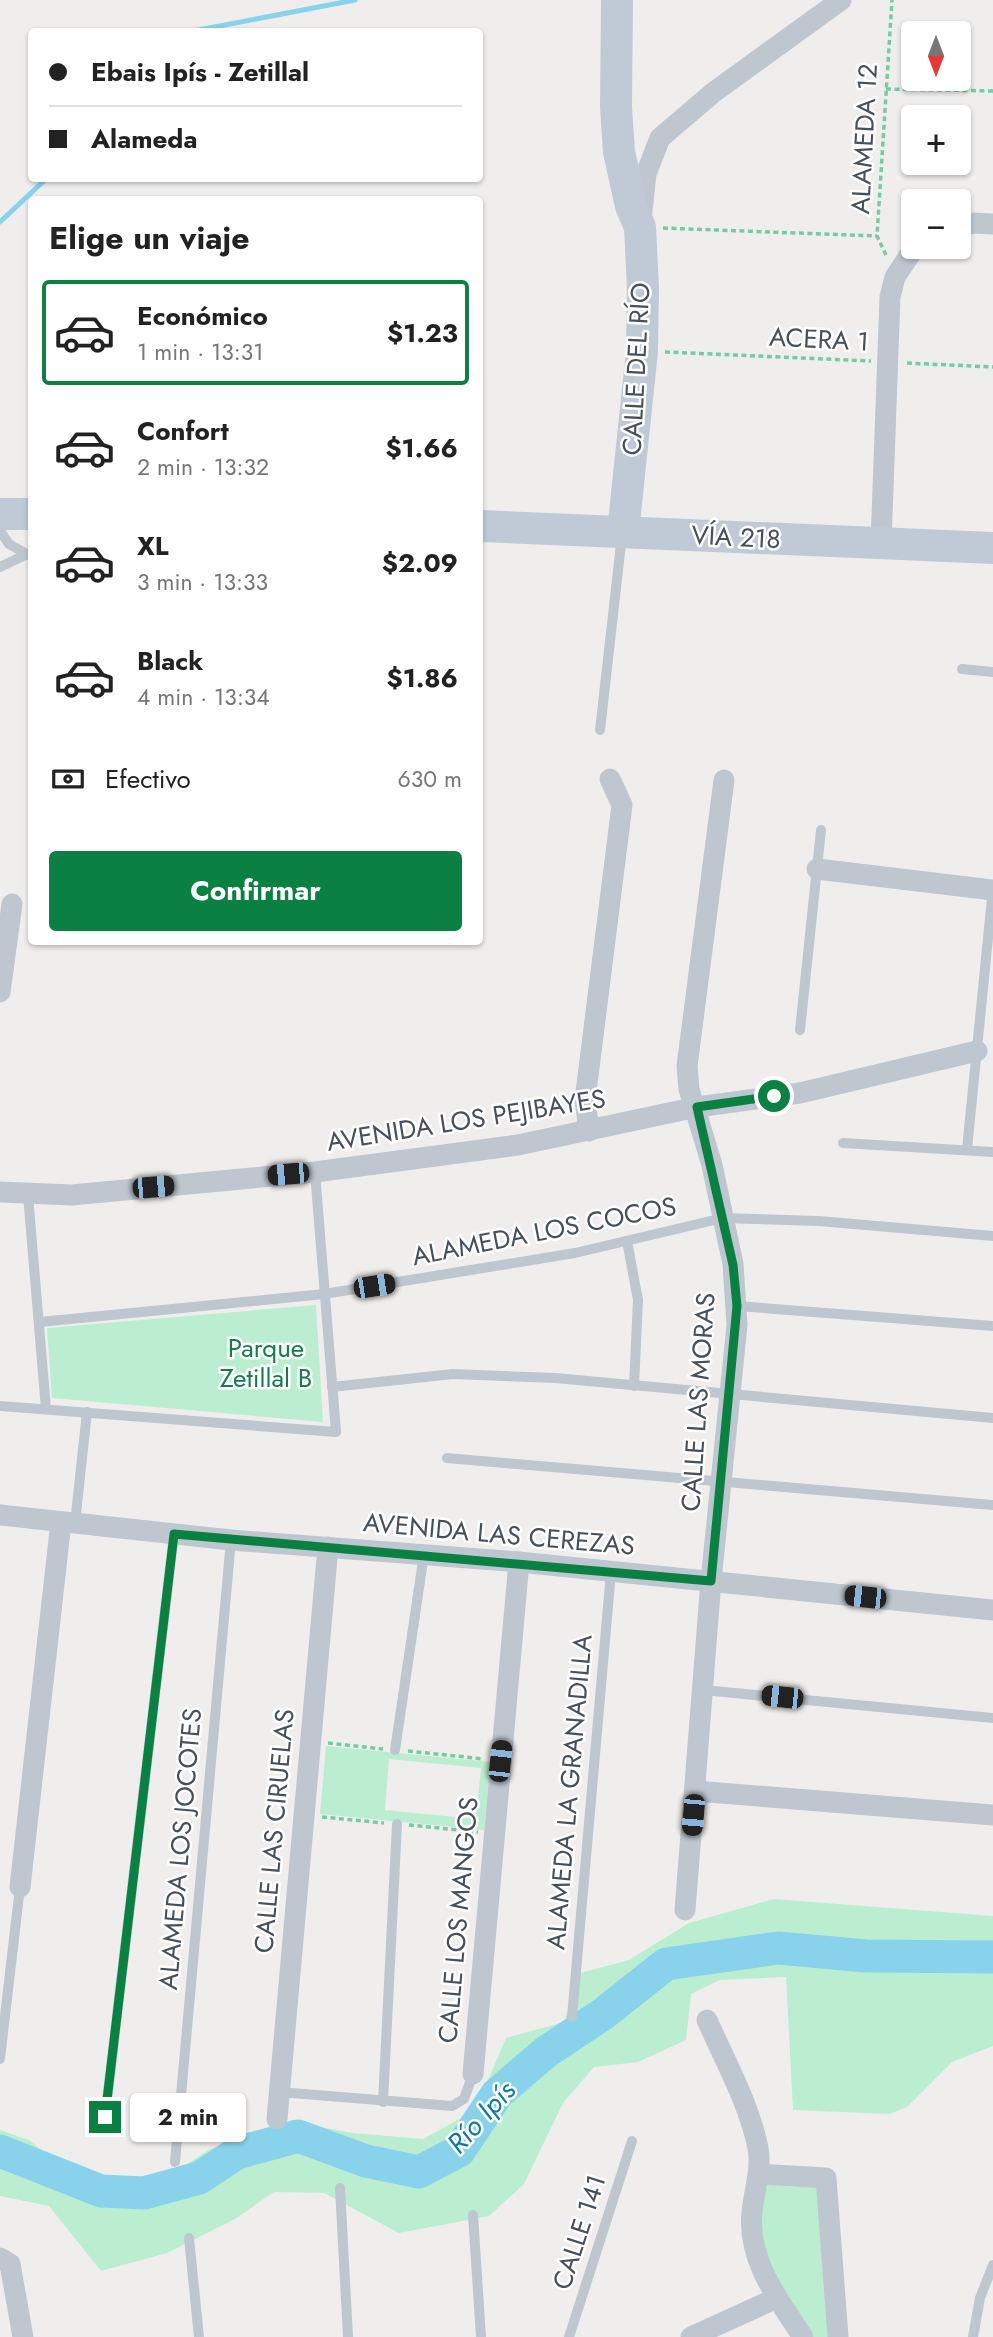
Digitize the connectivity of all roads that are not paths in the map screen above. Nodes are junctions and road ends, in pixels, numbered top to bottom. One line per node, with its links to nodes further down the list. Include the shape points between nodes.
1 (617, 0): 5 (main road, CALLE DEL RÍO, via 619,152)
2 (841, 0): 5 (street, via 714,92 660,138 646,174)
3 (971, 224): 4 (street)
4 (993, 224)
5 (640, 227): 11 (main road, CALLE DEL RÍO, via 642,351)
6 (907, 259): 12 (street, via 895,277 890,297)
7 (0, 514): 8 (main road)
8 (28, 514)
9 (483, 526): 11 (main road, VÍA 218)
10 (0, 531): 14 (lane, via 9,544)
11 (623, 532): 12 (main road, VÍA 218); 18 (lane)
12 (881, 543): 13 (main road, VÍA 218)
13 (993, 548)
14 (28, 556): 15 (lane)
15 (0, 567)
16 (962, 669): 17 (lane)
17 (993, 672)
18 (600, 730)
19 (610, 779): 29 (street, via 622,805 585,1100)
20 (724, 780): 28 (street, CALLE LAS MORAS, via 687,1066 689,1089)
21 (821, 830): 22 (lane)
22 (817, 869): 23 (street); 26 (lane)
23 (993, 890): 27 (lane)
24 (12, 904): 25 (street)
25 (0, 992)
26 (800, 1030)
27 (977, 1051): 28 (street, AVENIDA LOS PEJIBAYES, via 800,1093); 31 (lane)
28 (697, 1107): 29 (street, AVENIDA LOS PEJIBAYES); 36 (street, CALLE LAS MORAS)
29 (589, 1131): 33 (street, AVENIDA LOS PEJIBAYES)
30 (843, 1143): 31 (lane)
31 (967, 1149): 32 (lane)
32 (993, 1152)
33 (315, 1172): 35 (street, AVENIDA LOS PEJIBAYES); 39 (lane)
34 (0, 1192): 35 (street, AVENIDA LOS PEJIBAYES)
35 (29, 1195): 41 (lane)
36 (723, 1218): 37 (lane, ALAMEDA LOS COCOS); 38 (lane, ALAMEDA LOS COCOS); 40 (street, CALLE LAS MORAS)
37 (993, 1236)
38 (627, 1241): 39 (lane, ALAMEDA LOS COCOS); 43 (lane, via 638,1300)
39 (324, 1294): 41 (lane, ALAMEDA LOS COCOS); 44 (lane)
40 (737, 1306): 42 (lane); 45 (street, CALLE LAS MORAS)
41 (40, 1322): 47 (lane)
42 (993, 1326)
43 (634, 1386): 44 (lane, via 453,1374); 45 (lane)
44 (332, 1387): 48 (lane, via 336,1432)
45 (730, 1396): 49 (lane); 51 (street, CALLE LAS MORAS)
46 (0, 1406): 47 (lane)
47 (46, 1409): 48 (lane)
48 (87, 1412): 54 (lane)
49 (993, 1418)
50 (447, 1458): 51 (lane)
51 (721, 1484): 52 (lane); 61 (street, CALLE LAS MORAS)
52 (993, 1506)
53 (0, 1515): 54 (street, AVENIDA LAS CEREZAS)
54 (68, 1522): 55 (street, AVENIDA LAS CEREZAS); 69 (street)
55 (174, 1534): 56 (street, AVENIDA LAS CEREZAS); 77 (lane)
56 (231, 1540): 57 (street, AVENIDA LAS CEREZAS); 80 (lane, ALAMEDA LOS JOCOTES)
57 (328, 1547): 58 (street, AVENIDA LAS CEREZAS); 75 (street, CALLE LAS CIRUELAS)
58 (424, 1554): 59 (street, AVENIDA LAS CEREZAS); 65 (lane)
59 (519, 1562): 60 (street, AVENIDA LAS CEREZAS); 74 (street, CALLE LOS MANGOS)
60 (611, 1572): 61 (street, AVENIDA LAS CEREZAS); 71 (lane, ALAMEDA LA GRANADILLA)
61 (711, 1581): 62 (street, AVENIDA LAS CEREZAS); 63 (street, CALLE LAS MORAS)
62 (993, 1610)
63 (703, 1689): 64 (lane); 66 (street, CALLE LAS MORAS)
64 (993, 1718)
65 (395, 1750)
66 (695, 1790): 67 (street); 70 (street, CALLE LAS MORAS)
67 (993, 1815)
68 (397, 1824): 76 (lane)
69 (20, 1887): 73 (lane)
70 (685, 1910)
71 (572, 2017)
72 (707, 2020): 81 (street, via 748,2113)
73 (0, 2059)
74 (473, 2074): 76 (lane, via 464,2099 452,2105)
75 (279, 2092): 76 (lane); 78 (street, CALLE LAS CIRUELAS)
76 (383, 2102)
77 (105, 2117)
78 (277, 2119)
79 (632, 2141): 92 (lane, CALLE 141)
80 (175, 2162)
81 (759, 2174): 87 (street, via 751,2213 752,2243); 95 (street, via 826,2178)
82 (340, 2188): 90 (lane)
83 (473, 2215): 91 (lane)
84 (189, 2238): 89 (lane)
85 (5, 2261): 88 (street)
86 (993, 2265): 96 (lane, via 980,2298)
87 (777, 2298): 93 (street); 94 (street)
88 (23, 2337)
89 (199, 2337)
90 (348, 2337)
91 (481, 2337)
92 (569, 2337)
93 (691, 2337)
94 (803, 2337)
95 (838, 2337)
96 (973, 2337)

